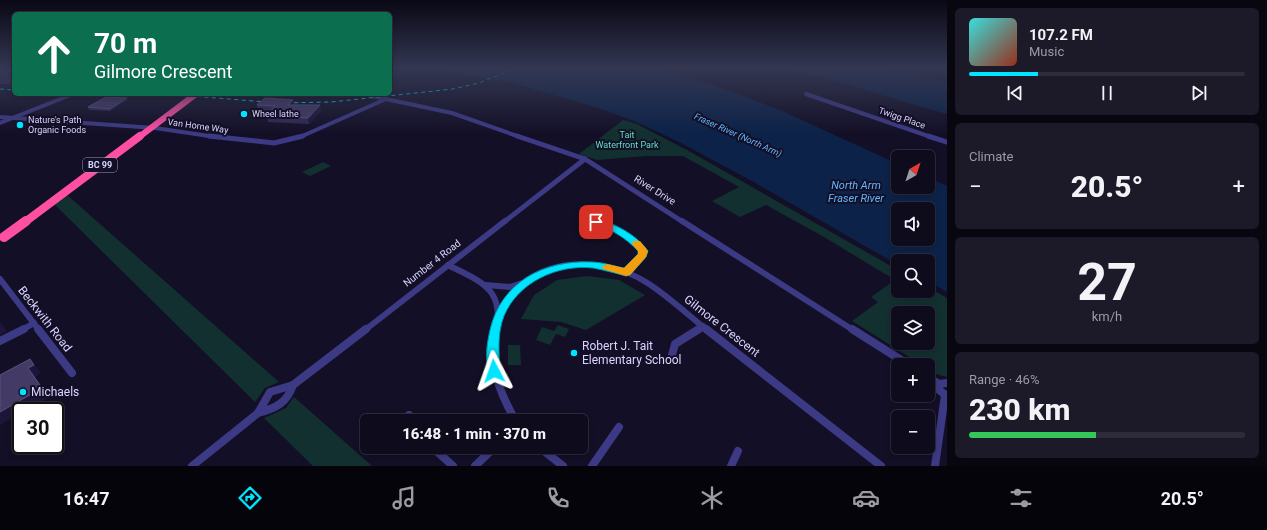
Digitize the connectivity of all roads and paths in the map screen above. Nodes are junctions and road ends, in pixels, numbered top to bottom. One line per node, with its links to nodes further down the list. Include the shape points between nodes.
1 (806, 94): 10 (street, Twigg Place)
2 (64, 96): 8 (street)
3 (189, 96): 13 (highway, BC 99, bridge)
4 (193, 96): 13 (highway, BC 99, bridge)
5 (372, 96): 6 (street, River Drive)
6 (386, 99): 8 (street, Van Horne Way, via 302,136 274,143 155,128); 11 (street, River Drive, via 452,113)
7 (0, 117): 8 (street, Van Horne Way)
8 (12, 118): 9 (street)
9 (0, 123)
10 (947, 142)
11 (585, 159): 14 (street, Number 4 Road); 24 (street, River Drive)
12 (596, 222): 15 (street, via 610,226 636,243 643,251)
13 (2, 235)
14 (448, 264): 18 (street); 27 (street, Number 4 Road)
15 (626, 272): 17 (street, Gilmore Crescent, via 592,265 564,266 548,270); 21 (street, Gilmore Crescent, via 649,284)
16 (0, 279): 20 (street, Beckwith Road)
17 (528, 280): 18 (street, Gilmore Crescent, via 510,287); 19 (street, Gilmore Crescent)
18 (486, 285): 19 (street, via 497,303)
19 (499, 316): 30 (street, via 493,345 494,371)
20 (34, 324): 22 (street); 25 (street, Beckwith Road)
21 (702, 326): 23 (street, via 674,344); 42 (street, Gilmore Crescent)
22 (0, 341)
23 (672, 355)
24 (898, 358)
25 (72, 373)
26 (943, 383): 28 (street, via 938,388)
27 (293, 385): 29 (street, Number 4 Road, via 270,392); 29 (street, Number 4 Road, via 287,400 278,407)
28 (946, 396): 43 (street)
29 (258, 413): 36 (street, Number 4 Road)
30 (512, 414)
31 (619, 426): 40 (street)
32 (738, 452): 41 (street)
33 (440, 454): 37 (street)
34 (488, 454): 38 (street)
35 (548, 454): 39 (street)
36 (192, 466)
37 (453, 466)
38 (475, 466)
39 (563, 466)
40 (592, 466)
41 (731, 466)
42 (881, 466)
43 (935, 466)

